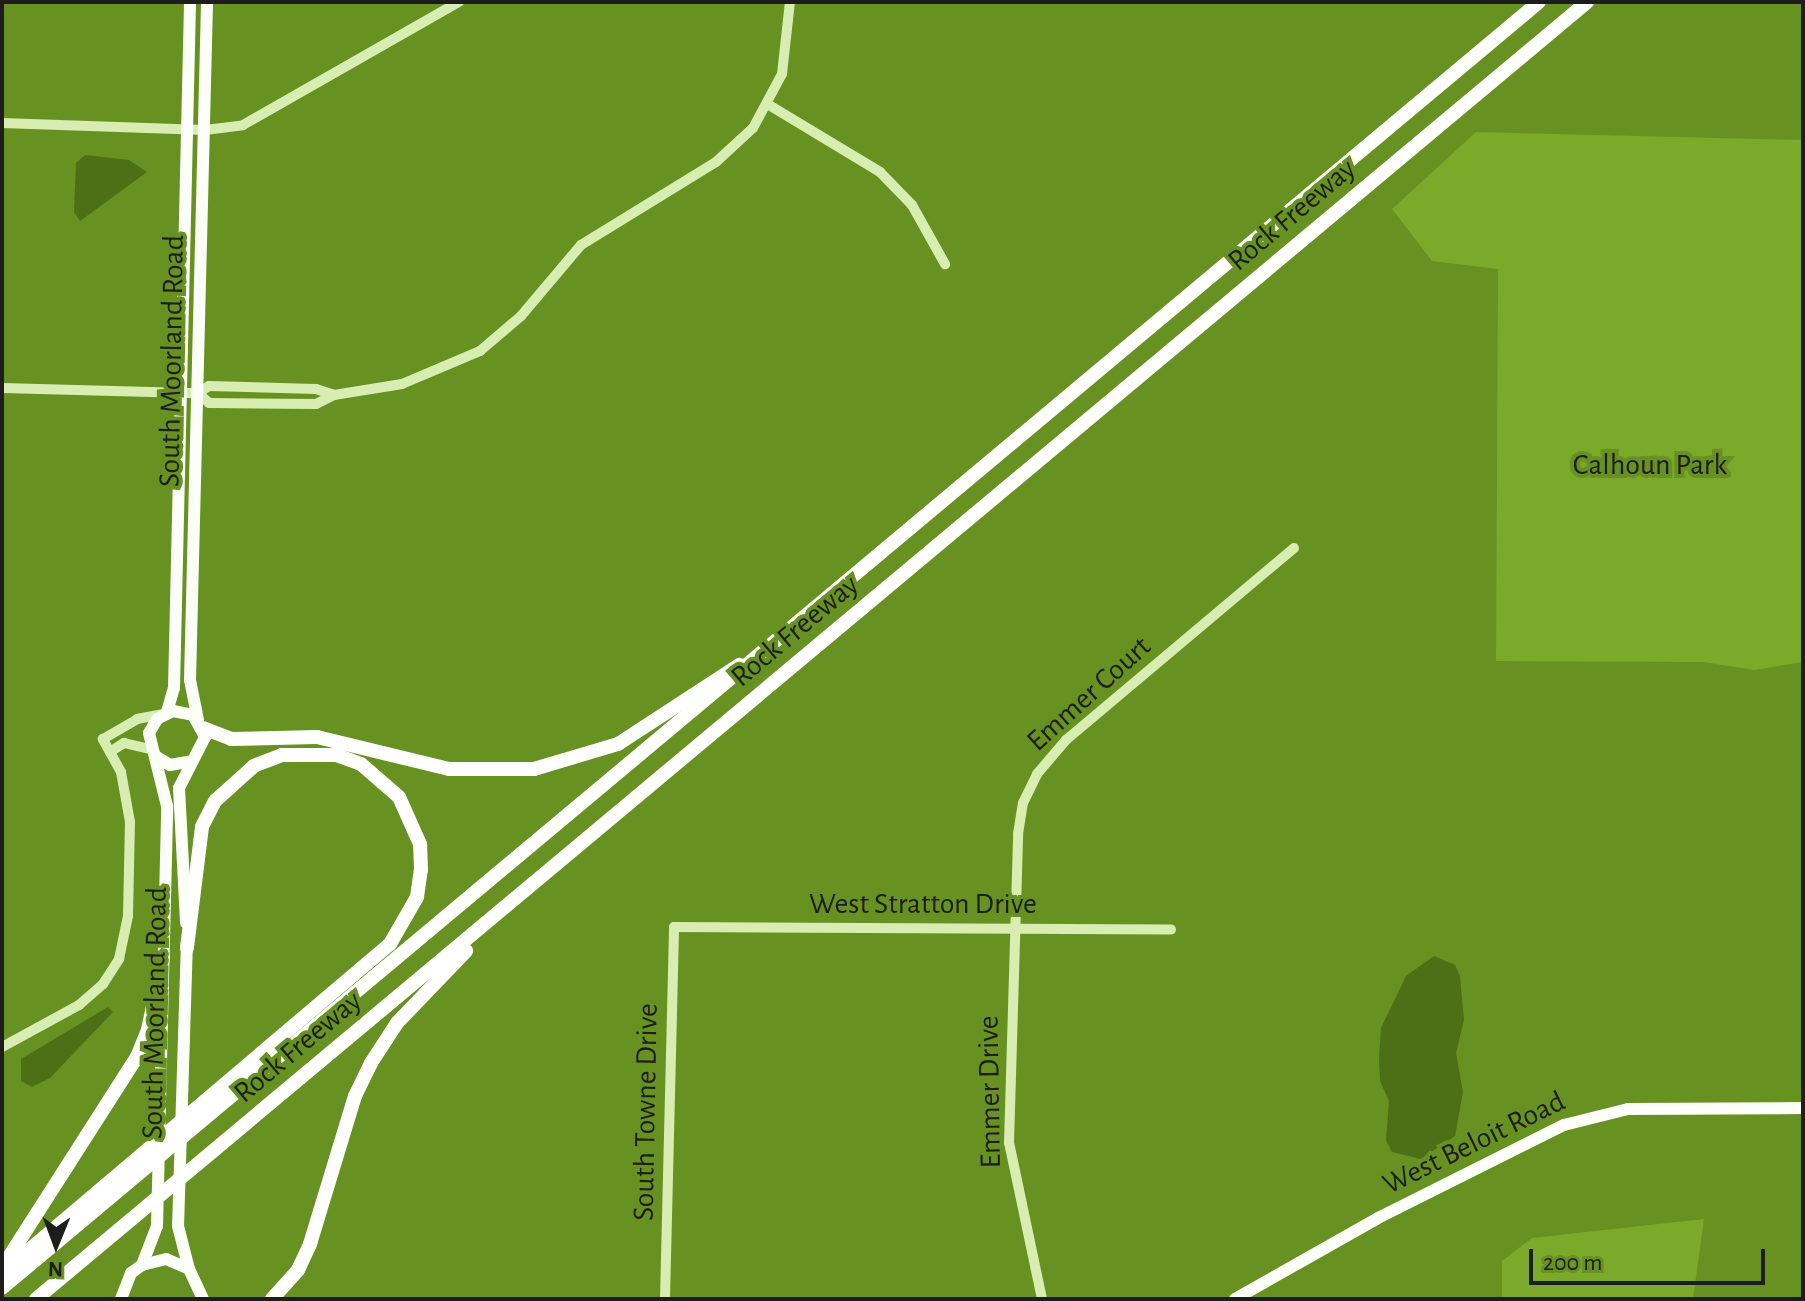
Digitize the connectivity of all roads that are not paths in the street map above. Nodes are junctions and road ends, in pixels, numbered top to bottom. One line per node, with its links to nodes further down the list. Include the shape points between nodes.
1 (190, 2): 9 (main road, South Moorland Road)
2 (207, 2): 10 (main road, South Moorland Road)
3 (459, 2): 10 (street, via 257,120)
4 (790, 2): 7 (street, via 787,54)
5 (1539, 2): 17 (highway, Rock Freeway)
6 (1587, 2): 23 (highway, Rock Freeway)
7 (769, 105): 11 (street, via 880,172 912,205); 15 (street, via 733,150 581,245 521,316 480,351 402,384)
8 (2, 123): 9 (street)
9 (186, 130): 10 (street); 13 (main road, South Moorland Road)
10 (205, 130): 14 (main road, South Moorland Road)
11 (945, 264)
12 (2, 388): 13 (street)
13 (179, 392): 14 (street); 18 (main road, South Moorland Road, via 174,688)
14 (198, 393): 15 (street, via 209,386 316,389); 15 (street, via 209,403 316,404); 19 (main road, South Moorland Road, via 190,680)
15 (334, 395)
16 (1294, 548): 25 (street, Emmer Court, via 1045,762 1020,818)
17 (818, 610): 19 (highway, via 618,744 534,769 449,769 317,737 231,739); 35 (highway, Rock Freeway)
18 (165, 713): 19 (main road, via 180,711); 20 (street, via 137,719 103,739); 21 (main road, via 152,725)
19 (200, 724): 22 (main road, via 204,746)
20 (110, 752): 21 (street, via 124,743); 29 (street, via 126,788 130,822 123,947 94,994)
21 (153, 752): 22 (main road, via 178,766); 28 (main road, South Moorland Road, via 167,806)
22 (194, 760): 27 (main road, South Moorland Road, via 182,778 178,798)
23 (540, 877): 36 (highway, Rock Freeway); 39 (highway, via 431,985 371,1063 355,1096 310,1244 298,1270)
24 (674, 927): 25 (street, West Stratton Drive); 40 (street, South Towne Drive)
25 (1015, 929): 26 (street, West Stratton Drive); 41 (street, Emmer Drive, via 1009,1143)
26 (1171, 930)
27 (187, 948): 33 (main road, South Moorland Road, via 178,1226); 34 (highway, via 202,827 215,801 254,766 282,755 336,755 361,764 399,797 420,844 421,870 405,924 390,944)
28 (163, 958): 31 (highway, via 137,1057); 32 (main road, South Moorland Road, via 157,1226)
29 (2, 1047)
30 (1803, 1108): 42 (main road, West Beloit Road, via 1650,1107 1587,1117 1512,1149)
31 (2, 1265)
32 (142, 1265): 33 (main road, via 166,1259); 37 (main road, South Moorland Road, via 124,1284)
33 (189, 1269): 38 (main road, South Moorland Road)
34 (2, 1273)
35 (2, 1288)
36 (36, 1299)
37 (121, 1299)
38 (203, 1299)
39 (272, 1299)
40 (665, 1299)
41 (1042, 1299)
42 (1235, 1299)

